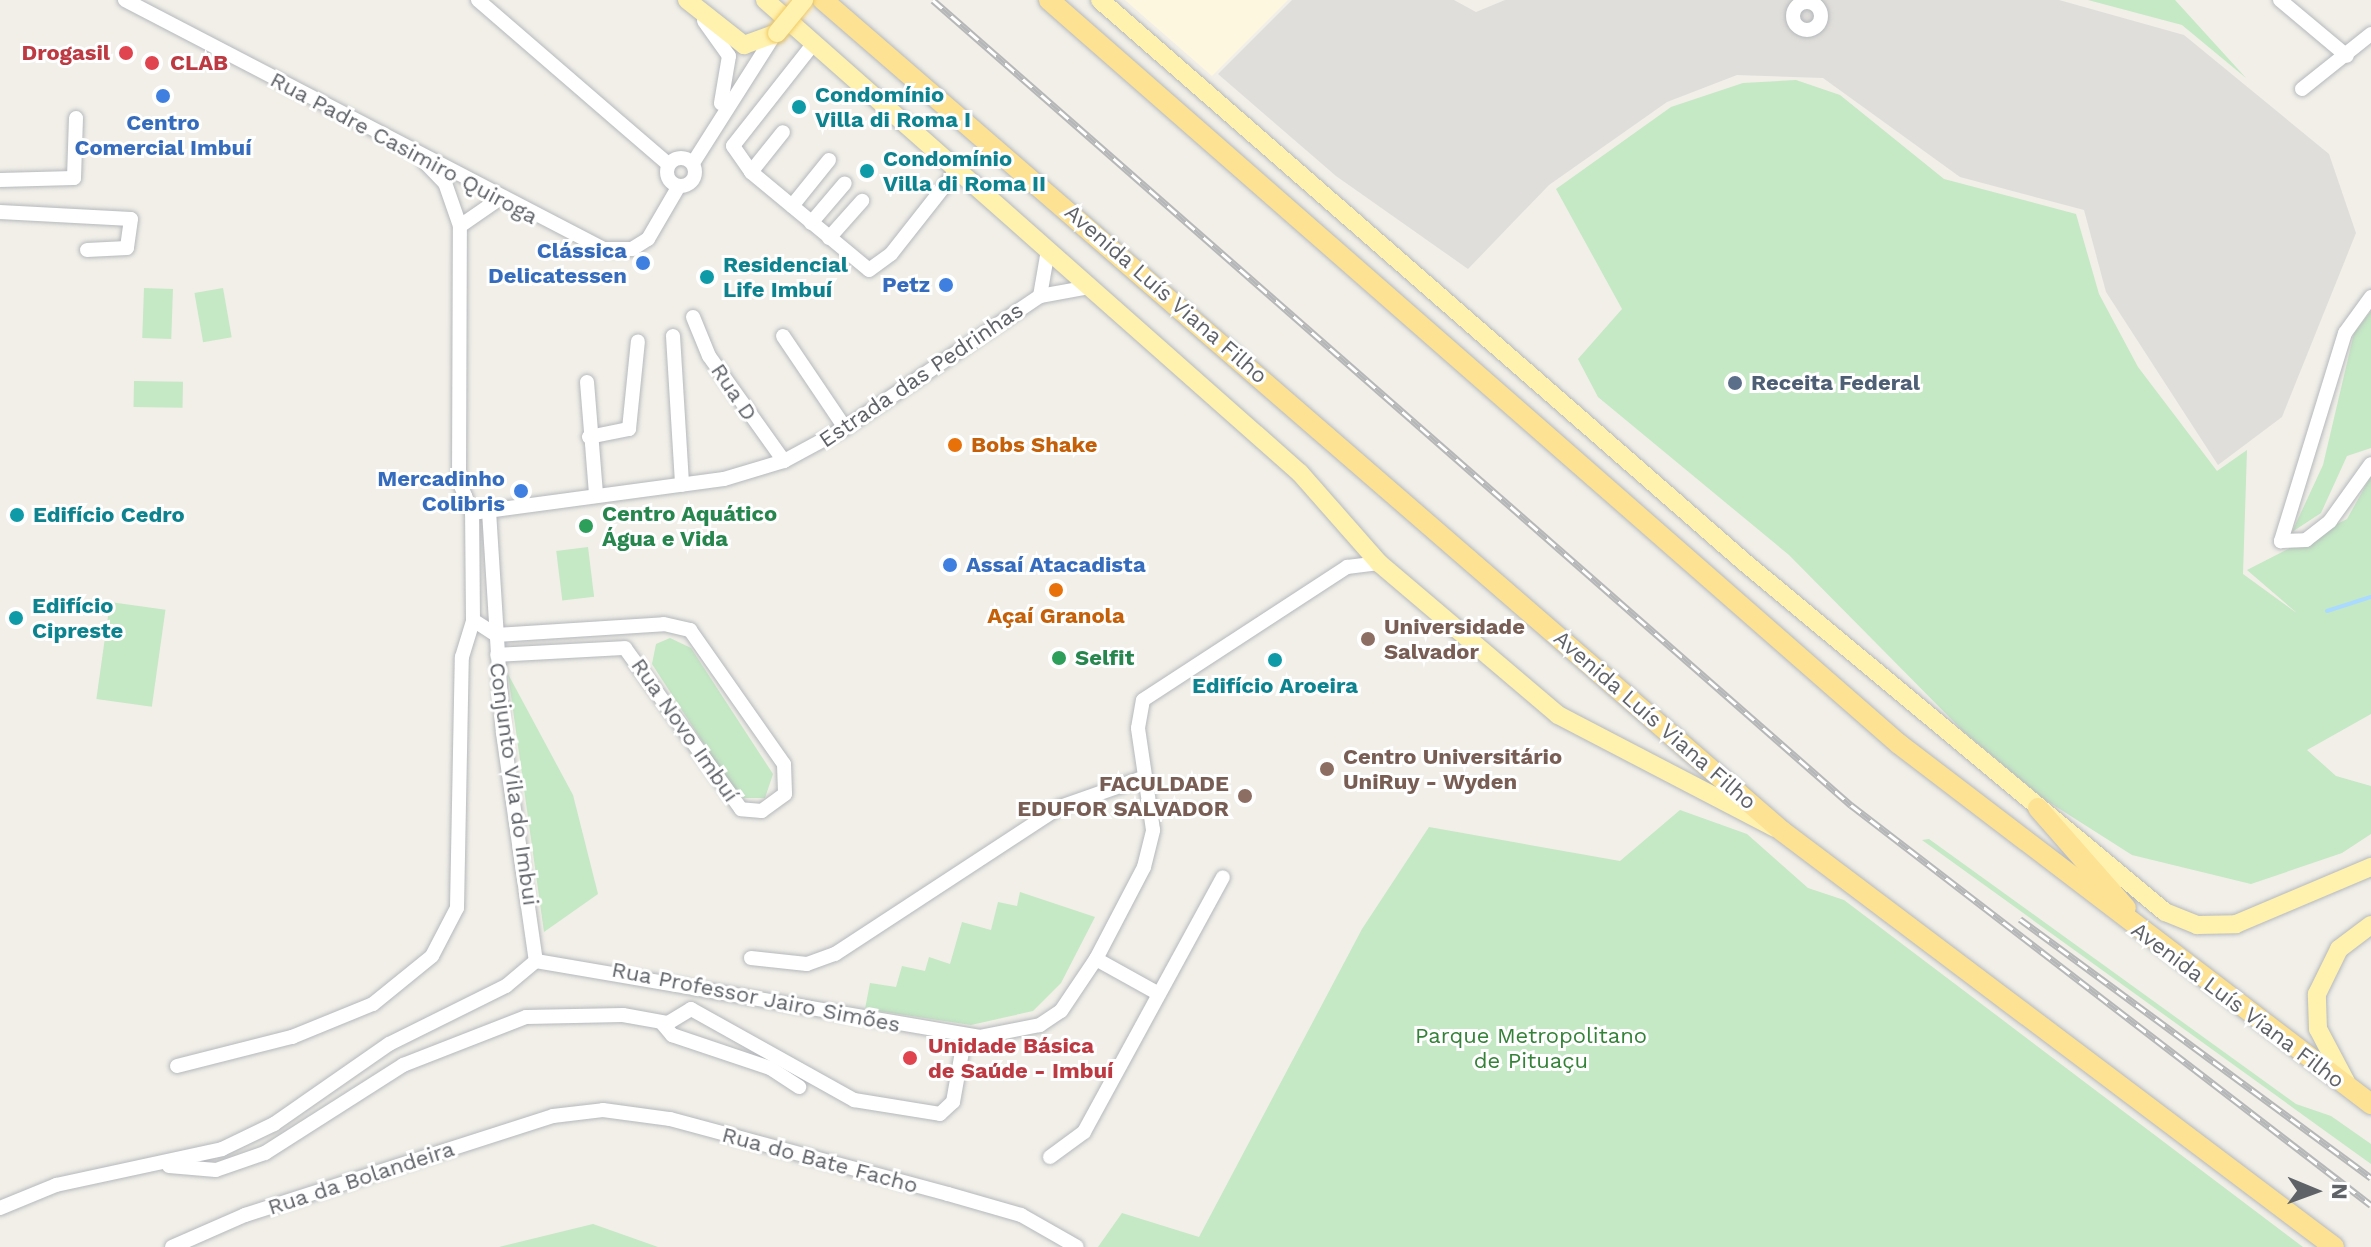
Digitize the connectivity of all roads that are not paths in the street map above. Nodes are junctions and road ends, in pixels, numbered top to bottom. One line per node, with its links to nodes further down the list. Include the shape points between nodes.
1 (125, 0): 19 (street, Rua Padre Casimiro Quiroga)
2 (478, 0): 21 (street)
3 (686, 0): 10 (main road, via 744,45); 16 (street, via 729,56)
4 (765, 0): 12 (main road, Avenida Luís Viana Filho)
5 (804, 0): 10 (main road, bridge)
6 (823, 0): 62 (highway, Avenida Luís Viana Filho)
7 (1049, 0): 66 (highway, Avenida Luís Viana Filho, via 1749,619 1992,820)
8 (1100, 0): 61 (main road, Avenida Luís Viana Filho, via 1426,289)
9 (2280, 0): 13 (street)
10 (774, 36): 16 (street)
11 (2368, 39): 13 (street)
12 (814, 43): 22 (main road, Avenida Luís Viana Filho); 23 (street, via 733,146)
13 (2347, 56): 14 (street)
14 (2302, 89)
15 (76, 118): 24 (street, via 74,178)
16 (717, 119): 20 (street)
17 (783, 132): 23 (street)
18 (829, 160): 29 (street)
19 (424, 161): 27 (street, Rua Padre Casimiro Quiroga); 32 (street, via 445,183)
20 (689, 161): 21 (street); 26 (street, via 693,179)
21 (669, 165): 26 (street, Rua Padre Casimiro Quiroga)
22 (958, 169): 33 (street, via 875,269 860,267); 35 (main road, Avenida Luís Viana Filho)
23 (751, 172): 29 (street)
24 (0, 180)
25 (845, 183): 31 (street)
26 (675, 184): 27 (street, Rua Padre Casimiro Quiroga, via 648,239 613,250)
27 (499, 199): 32 (street)
28 (862, 201): 33 (street)
29 (792, 206): 31 (street)
30 (0, 212): 34 (street, via 131,219 127,248)
31 (811, 223): 33 (street)
32 (460, 226): 51 (street, via 459,481)
33 (829, 238)
34 (87, 250)
35 (1048, 250): 36 (main road, Avenida Luís Viana Filho); 37 (street, Estrada das Pedrinhas)
36 (1090, 287): 37 (street, Estrada das Pedrinhas); 52 (main road, Avenida Luís Viana Filho, via 1300,473)
37 (1040, 296): 44 (street, Estrada das Pedrinhas)
38 (2371, 297): 47 (street, via 2345,333 2281,541 2306,540 2330,521)
39 (693, 317): 46 (street, Rua D, via 709,356)
40 (673, 336): 48 (street)
41 (783, 336): 44 (street)
42 (638, 341): 45 (street, via 629,429)
43 (587, 382): 45 (street)
44 (845, 428): 46 (street, Estrada das Pedrinhas)
45 (589, 437): 49 (street)
46 (784, 461): 48 (street, Estrada das Pedrinhas)
47 (2371, 464)
48 (682, 485): 49 (street, Estrada das Pedrinhas)
49 (596, 494): 50 (street, Estrada das Pedrinhas)
50 (489, 511): 51 (street, Estrada das Pedrinhas); 57 (street, Conjunto Vila do Imbui)
51 (472, 513): 55 (street)
52 (1354, 535): 53 (main road, Avenida Luís Viana Filho); 54 (street)
53 (1379, 563): 54 (street, Rua Professor Jairo Simões); 62 (main road, Avenida Luís Viana Filho, via 1565,720 1693,791)
54 (1347, 567): 60 (street, Rua Professor Jairo Simões, via 1143,700 1138,719)
55 (473, 620): 57 (street); 75 (street, via 462,657 463,879 432,956 397,991 345,1018)
56 (553, 633): 57 (street, Rua Novo Imbuí); 58 (street); 58 (street, Rua Novo Imbuí, via 664,624 690,630 784,764 785,794 762,811 741,809 625,648)
57 (496, 635): 59 (street, Conjunto Vila do Imbui)
58 (554, 649): 59 (street, Rua Novo Imbuí)
59 (497, 655): 69 (street, Conjunto Vila do Imbui)
60 (1145, 777): 67 (street, via 1060,807 835,954 807,964); 68 (street, Rua Professor Jairo Simões, via 1150,849)
61 (2038, 808): 63 (main road, Avenida Luís Viana Filho, via 2152,903 2189,922 2236,924 2324,892); 66 (highway)
62 (1782, 831): 85 (highway, Avenida Luís Viana Filho)
63 (2371, 867)
64 (1223, 877): 70 (street)
65 (2371, 925): 77 (main road, via 2339,949 2317,994 2324,1045)
66 (2159, 944): 77 (highway, Avenida Luís Viana Filho)
67 (751, 958)
68 (1096, 959): 70 (street); 72 (street, Rua Professor Jairo Simões, via 1061,1011 1040,1025 1014,1034)
69 (536, 961): 72 (street, Rua Professor Jairo Simões); 73 (street, via 506,986)
70 (1157, 993): 80 (street, via 1084,1132)
71 (662, 1023): 72 (street, via 691,1009 854,1100 940,1114 953,1102); 74 (street, via 623,1015 526,1017); 76 (street, via 672,1035 770,1068)
72 (965, 1035)
73 (389, 1044): 74 (street); 81 (street, via 274,1124)
74 (403, 1065): 81 (street, via 265,1153 216,1170)
75 (177, 1066)
76 (799, 1087)
77 (2352, 1091): 78 (highway, Avenida Luís Viana Filho)
78 (2371, 1104)
79 (553, 1116): 83 (street, Rua da Bolandeira, via 245,1215); 84 (street, Rua do Bate Facho, via 603,1110 670,1119 1021,1215)
80 (1050, 1157)
81 (169, 1166): 82 (street, via 56,1185)
82 (0, 1208)
83 (172, 1247)
84 (1077, 1247)
85 (2334, 1247)

